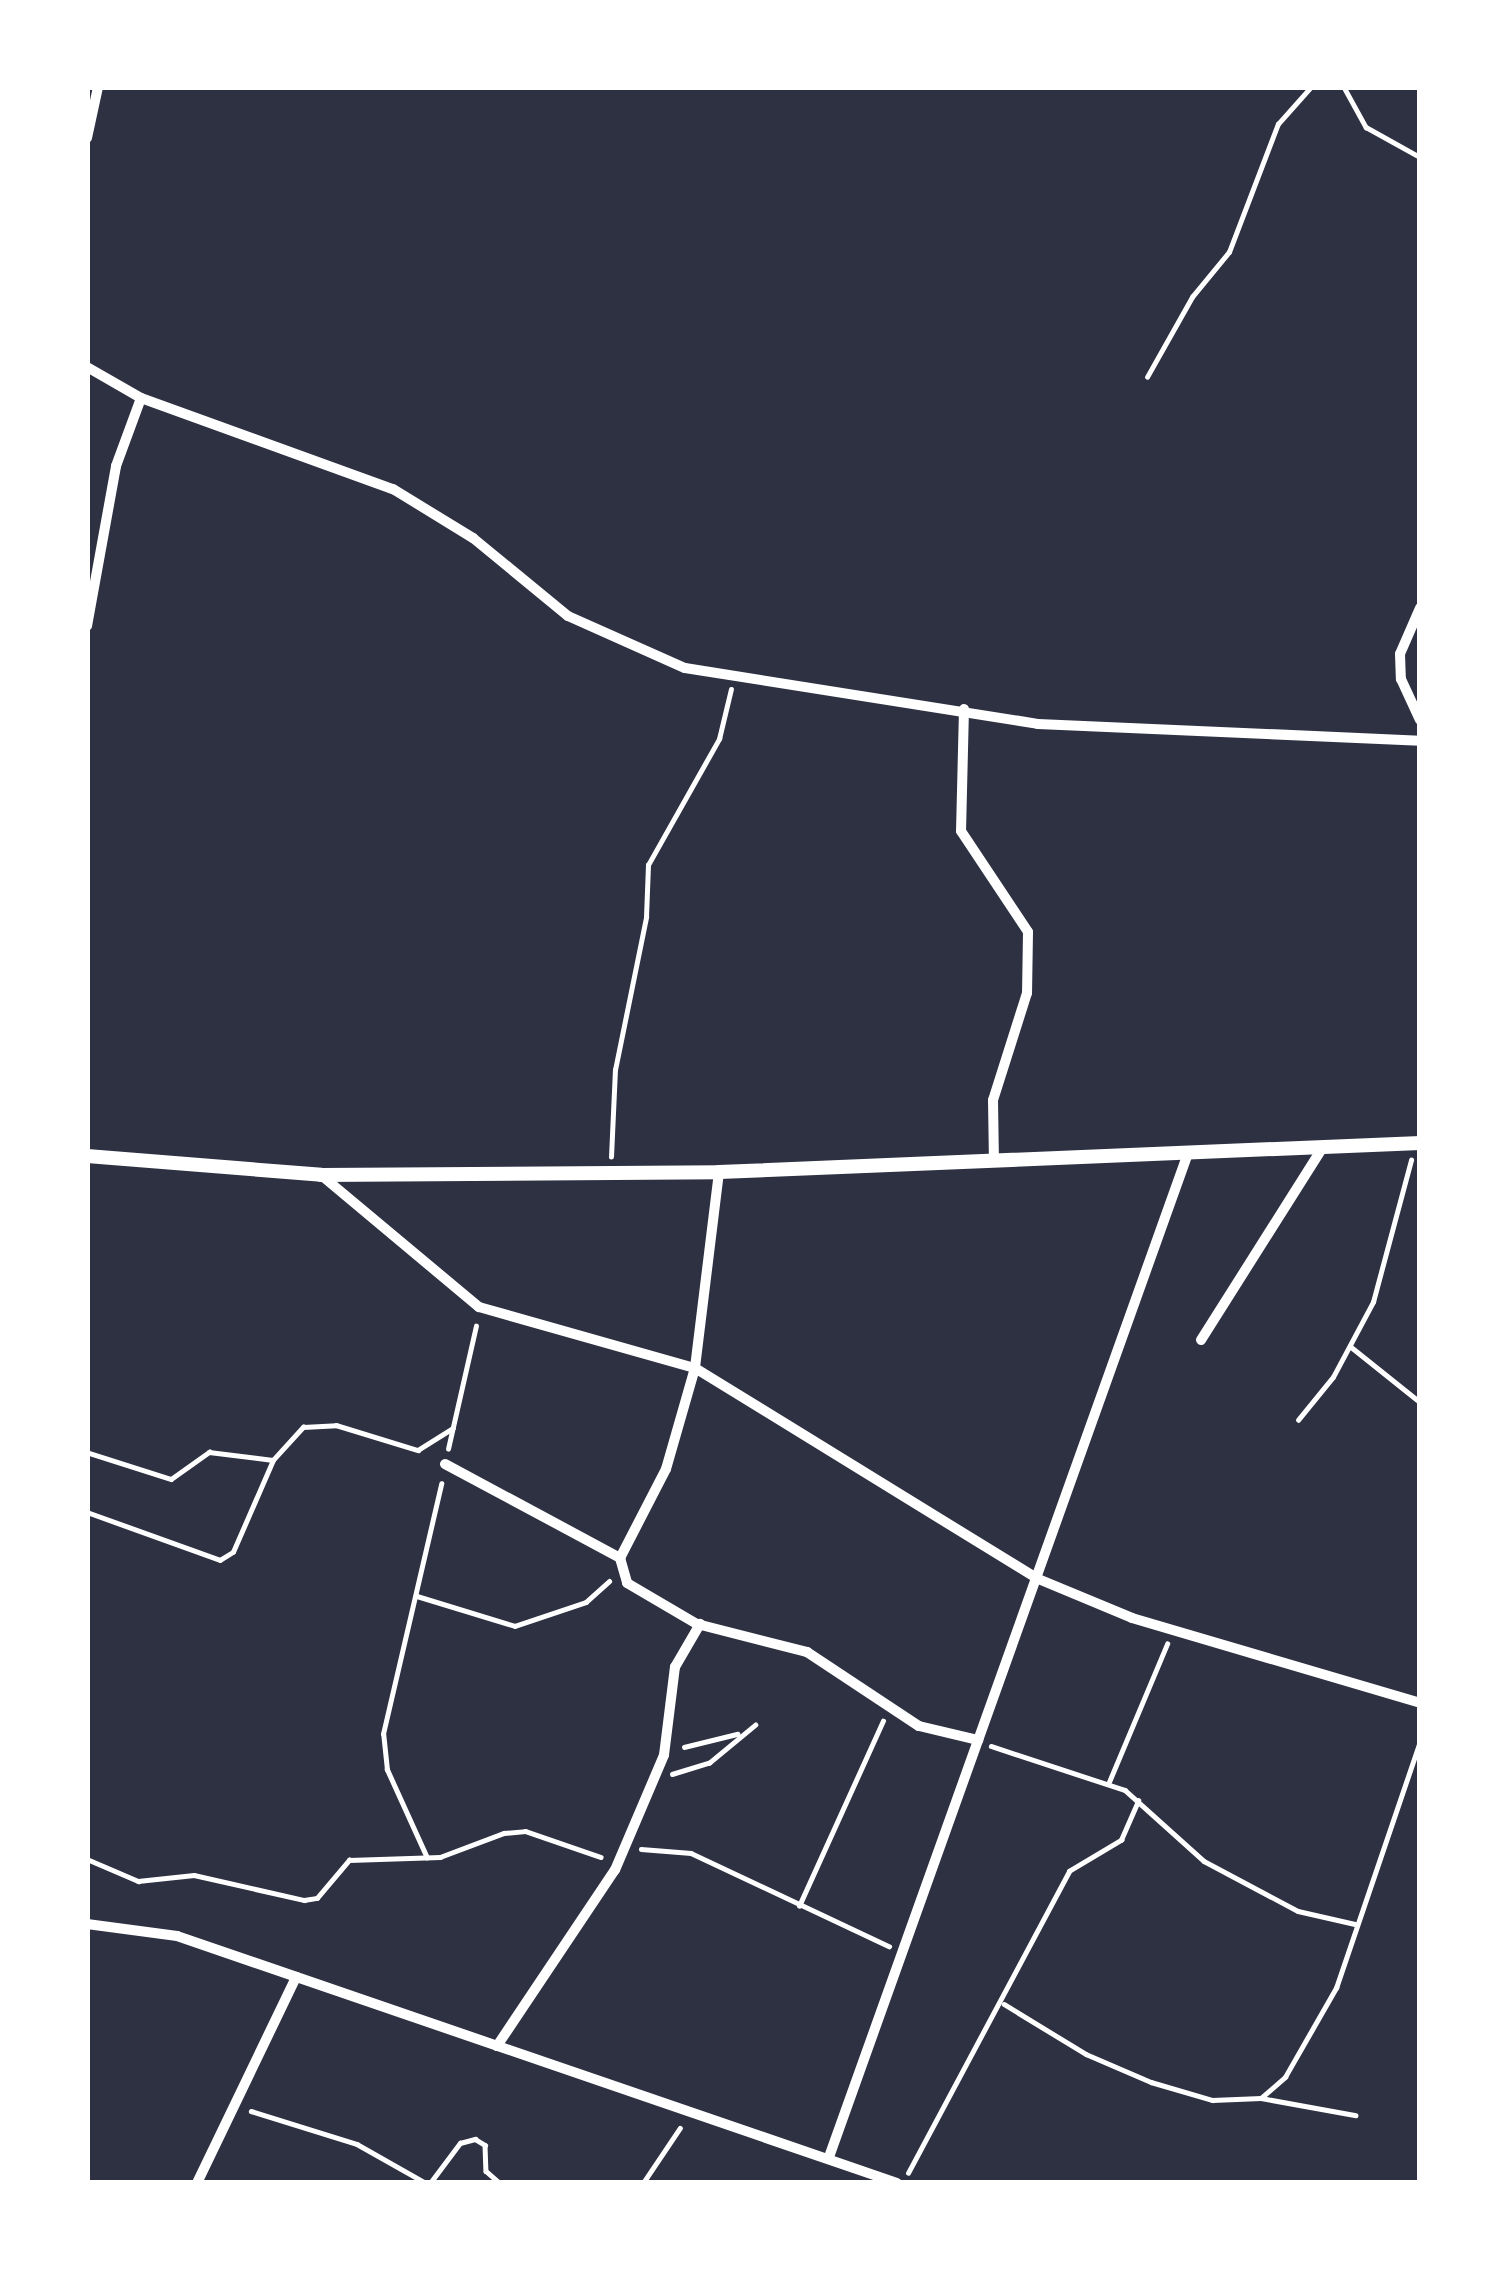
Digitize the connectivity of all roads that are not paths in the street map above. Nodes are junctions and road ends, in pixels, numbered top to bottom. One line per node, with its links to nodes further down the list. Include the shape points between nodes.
1 (98, 87): 2 (street)
2 (87, 138)
3 (87, 368): 4 (street)
4 (141, 398): 6 (street, via 116,466); 7 (street, via 393,489 473,538 568,616 620,644 734,678)
5 (1420, 608): 8 (street, via 1400,661)
6 (87, 626)
7 (964, 710): 9 (street, via 1038,724); 14 (street, via 961,831 1022,916 1029,945 1027,994 993,1100)
8 (1420, 720)
9 (1420, 741)
10 (1419, 1143): 11 (street)
11 (1322, 1147): 12 (street); 17 (street)
12 (1188, 1153): 14 (street); 21 (street)
13 (87, 1156): 16 (street)
14 (994, 1162): 15 (street)
15 (719, 1172): 16 (street); 18 (street)
16 (321, 1175): 18 (street, via 479,1307)
17 (1201, 1340)
18 (695, 1368): 20 (street, via 666,1469); 21 (street)
19 (446, 1464): 20 (street)
20 (621, 1564): 22 (street, via 643,1597)
21 (1036, 1578): 23 (street, via 1171,1630); 24 (street)
22 (700, 1624): 24 (street, via 807,1652 934,1732); 27 (street, via 675,1667 666,1748 620,1858)
23 (1420, 1703)
24 (977, 1742): 28 (street)
25 (87, 1924): 26 (street, via 177,1936)
26 (296, 1977): 27 (street); 29 (street, via 240,2108)
27 (497, 2046): 28 (street, via 690,2117)
28 (829, 2157): 30 (street)
29 (197, 2183)
30 (898, 2183)

